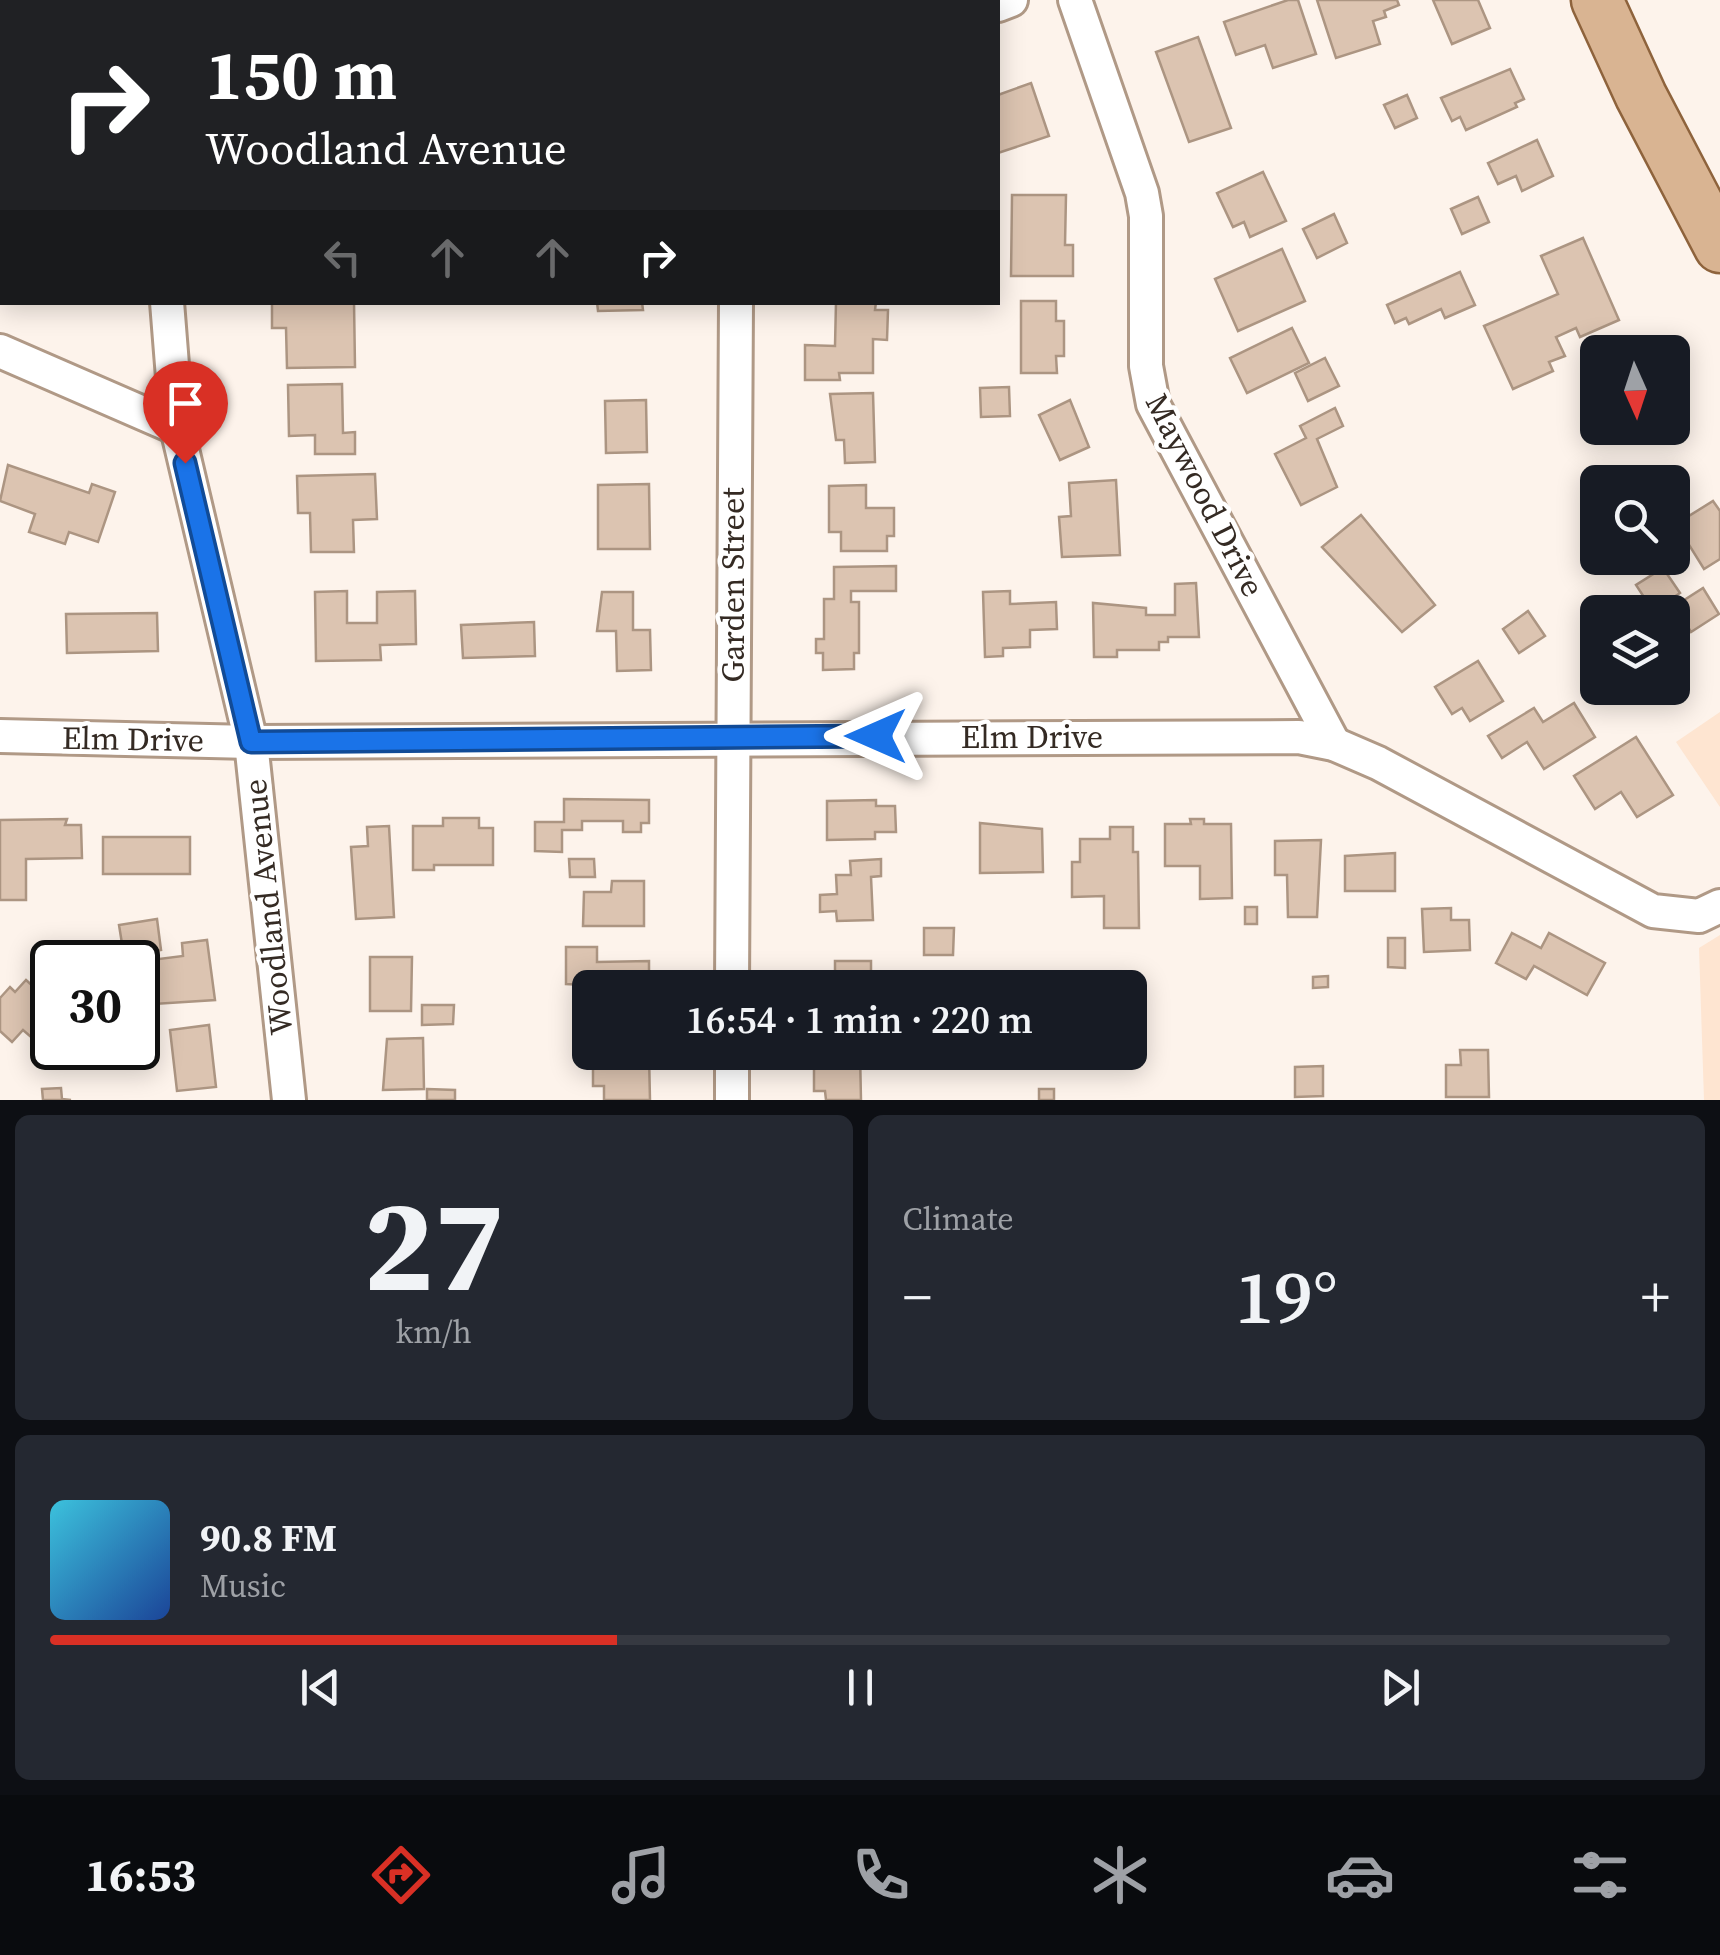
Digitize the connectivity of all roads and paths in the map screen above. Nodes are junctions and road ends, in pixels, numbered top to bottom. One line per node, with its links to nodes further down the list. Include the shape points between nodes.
1 (1074, 0): 11 (street, Maywood Drive, via 1142,193 1146,366 1153,404)
2 (1598, 0): 3 (main road)
3 (1720, 246)
4 (167, 305): 7 (street, Woodland Avenue)
5 (736, 305): 9 (street, Garden Street)
6 (0, 351): 7 (street)
7 (177, 428): 10 (street, Woodland Avenue)
8 (0, 736): 10 (street, Elm Drive)
9 (732, 736): 10 (street, Elm Drive); 11 (street, Elm Drive, via 1262,737); 13 (street, Garden Street)
10 (251, 742): 15 (street, Woodland Avenue)
11 (1334, 744): 12 (street, Elm Drive, via 1653,911 1699,916)
12 (1720, 906)
13 (732, 970)
14 (732, 1070): 16 (street)
15 (289, 1100)
16 (732, 1100)

